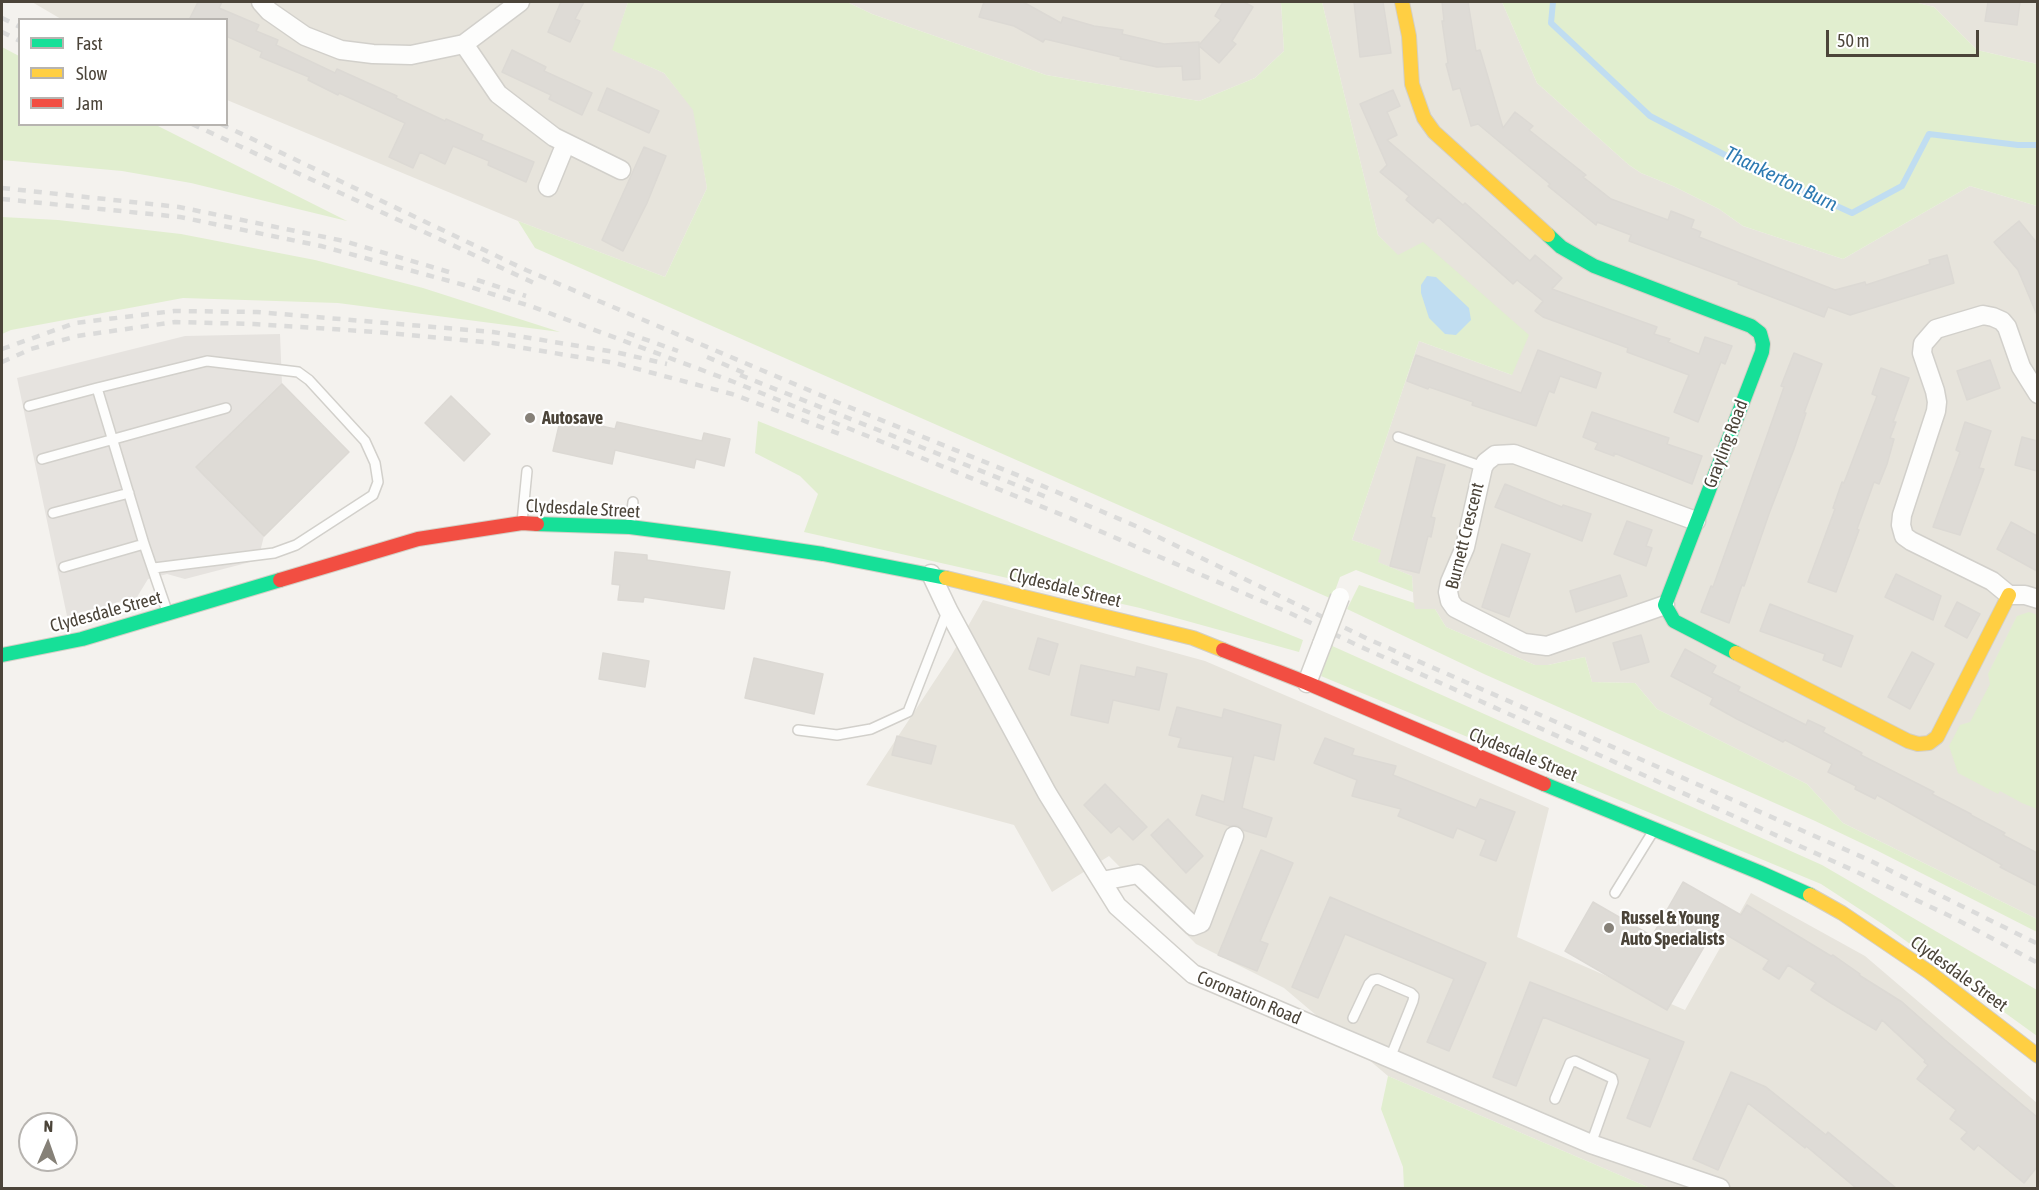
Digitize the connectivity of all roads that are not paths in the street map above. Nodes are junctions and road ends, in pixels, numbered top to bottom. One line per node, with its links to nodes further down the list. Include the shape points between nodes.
1 (261, 2): 4 (street, via 305,36 341,50 411,55)
2 (520, 2): 4 (street)
3 (1402, 2): 20 (main road, Grayling Road, via 1412,84 1424,118 1434,132 1561,247 1594,266 1751,326 1760,333 1762,352)
4 (464, 44): 5 (street, via 498,94)
5 (566, 143): 6 (street); 7 (street)
6 (621, 170)
7 (548, 187)
8 (97, 388): 10 (lane); 13 (lane); 25 (lane, via 207,361 298,372 365,441 375,464 378,482 373,495 296,545 274,553)
9 (2037, 394): 27 (street, via 2021,367 2007,327 1993,316 1983,315 1936,329 1923,344 1922,353 1937,402 1902,515 1904,536 1992,581)
10 (29, 406)
11 (226, 408): 13 (lane)
12 (1398, 437): 15 (lane)
13 (113, 439): 14 (lane); 17 (lane)
14 (42, 459)
15 (1483, 467): 20 (street, Burnett Crescent, via 1496,455 1514,454); 30 (street, Burnett Crescent, via 1464,547 1448,592 1455,608 1524,642 1547,646)
16 (527, 471): 21 (lane)
17 (129, 493): 19 (lane); 23 (lane)
18 (633, 502): 22 (lane)
19 (53, 513)
20 (1696, 521): 30 (main road, Grayling Road)
21 (522, 523): 22 (main road, Clydesdale Street); 32 (main road, Clydesdale Street, via 418,539)
22 (630, 527): 26 (main road, Clydesdale Street, via 823,554)
23 (144, 544): 24 (lane); 25 (lane)
24 (64, 567)
25 (154, 568): 32 (lane)
26 (931, 574): 31 (street, Coronation Road); 34 (main road, Clydesdale Street, via 1193,638)
27 (2009, 595): 29 (street); 30 (main road, via 1937,737 1918,744 1674,621)
28 (1340, 597): 34 (street, bridge)
29 (2037, 599)
30 (1665, 605)
31 (948, 610): 35 (lane, via 909,712 871,729 837,735); 38 (street, Coronation Road, via 1047,793)
32 (168, 614): 33 (main road, Clydesdale Street, via 82,639)
33 (2, 656)
34 (1307, 683): 36 (main road, Clydesdale Street)
35 (798, 730)
36 (1655, 828): 39 (lane); 41 (main road, Clydesdale Street, via 1802,891 1842,913 1929,972)
37 (1234, 836): 38 (street, via 1201,923 1193,926 1138,874)
38 (1101, 881): 42 (street, Coronation Road, via 1117,906 1192,974)
39 (1615, 893)
40 (1353, 1018): 42 (lane, via 1372,980 1378,979 1414,996)
41 (2037, 1056)
42 (1390, 1058): 44 (street, Coronation Road)
43 (1555, 1099): 44 (lane, via 1570,1063 1575,1061 1612,1078)
44 (1591, 1143): 45 (street, Coronation Road)
45 (1720, 1188)

